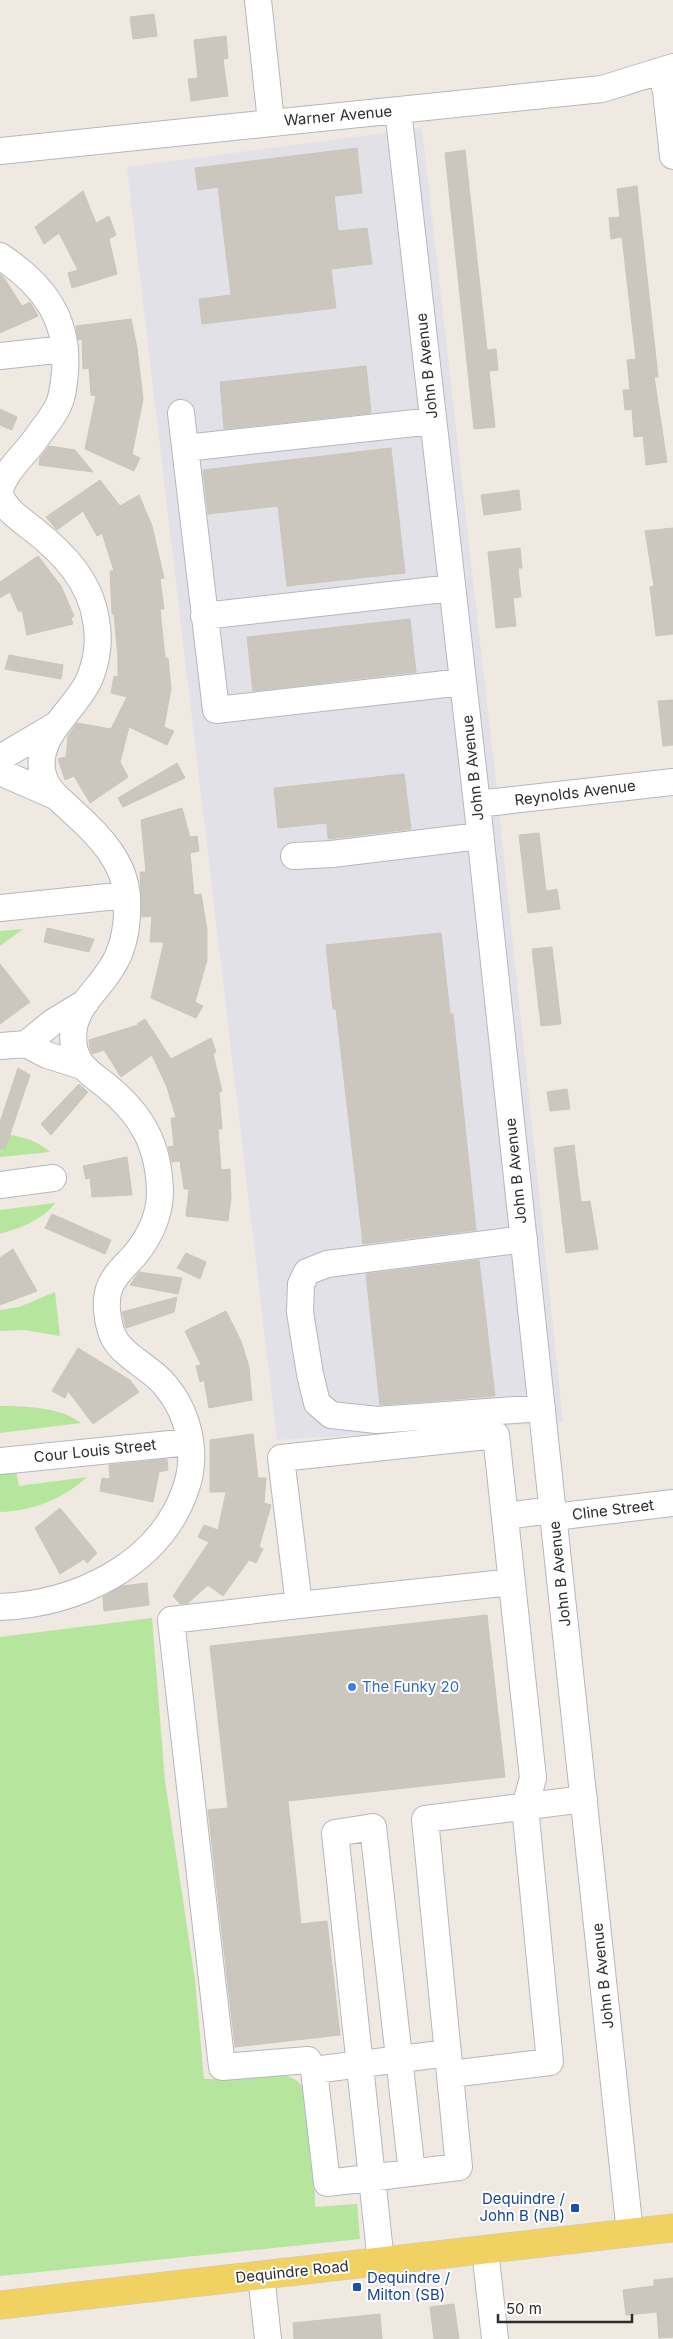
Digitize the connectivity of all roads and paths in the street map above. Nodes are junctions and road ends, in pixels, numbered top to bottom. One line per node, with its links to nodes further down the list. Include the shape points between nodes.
1 (258, 0): 4 (street)
2 (667, 69): 3 (street, Warner Avenue, via 602,89); 6 (street, via 666,91)
3 (398, 110): 4 (street, Warner Avenue); 11 (street, John B Avenue)
4 (271, 122): 5 (street, Warner Avenue)
5 (0, 151)
6 (673, 156)
7 (0, 256): 8 (street, via 49,302 58,315)
8 (65, 349): 9 (street); 13 (street, via 64,386 58,406 3,478)
9 (0, 356)
10 (181, 413): 12 (street)
11 (433, 421): 12 (street); 15 (street, John B Avenue)
12 (185, 448): 16 (street)
13 (0, 490)
14 (0, 495): 18 (street, via 10,510 76,569 93,603 98,643 92,670 81,694)
15 (452, 588): 16 (street); 17 (street, John B Avenue)
16 (204, 616): 17 (street, via 216,710)
17 (463, 682): 23 (street, John B Avenue)
18 (56, 725): 19 (street); 22 (street, via 42,754 45,781)
19 (0, 758)
20 (0, 772): 22 (street)
21 (673, 782): 23 (street, Reynolds Avenue)
22 (55, 796): 26 (street, via 104,842 115,858)
23 (477, 804): 24 (street, John B Avenue)
24 (480, 836): 25 (street); 34 (street, John B Avenue)
25 (294, 856)
26 (127, 896): 27 (street); 28 (street, via 127,925 122,948)
27 (0, 908)
28 (86, 1002): 29 (street, via 53,1022); 31 (street, via 73,1026 76,1055)
29 (26, 1044): 30 (street); 31 (street)
30 (0, 1046)
31 (90, 1072): 36 (street, via 138,1116 157,1158 160,1195 156,1219 146,1238 109,1286 107,1297 112,1337 164,1383 178,1403 188,1426)
32 (53, 1178): 33 (street)
33 (0, 1184)
34 (524, 1239): 35 (street, John B Avenue); 35 (street, via 327,1264 307,1272 301,1284 300,1312 317,1403 331,1415 377,1420)
35 (542, 1408): 39 (street, John B Avenue)
36 (190, 1442): 37 (street, Cour Louis Street); 43 (street, via 192,1465 187,1487 171,1523 153,1545 119,1572 94,1584 52,1601)
37 (0, 1461)
38 (673, 1503): 39 (street, Cline Street)
39 (553, 1514): 40 (street, Cline Street); 44 (street, John B Avenue)
40 (505, 1516): 41 (street); 42 (street, via 496,1435 281,1458)
41 (512, 1582): 42 (street); 45 (street, via 533,1778)
42 (300, 1606): 49 (street, via 171,1620 222,2067 308,2060)
43 (0, 1607)
44 (584, 1799): 45 (street); 53 (street, John B Avenue)
45 (525, 1807): 48 (street, via 425,1819); 48 (street, via 550,2062)
46 (399, 2059): 47 (street); 47 (street, via 373,1827 335,1833); 48 (street); 50 (street)
47 (361, 2063): 49 (street); 51 (street)
48 (449, 2063): 50 (street, via 459,2167)
49 (314, 2070): 51 (street, via 327,2183)
50 (412, 2173): 51 (street)
51 (372, 2177): 55 (street)
52 (673, 2228): 53 (main road, Dequindre Road)
53 (630, 2233): 54 (main road, Dequindre Road)
54 (485, 2250): 55 (main road, Dequindre Road); 59 (street)
55 (381, 2262): 56 (main road, Dequindre Road)
56 (261, 2275): 57 (main road, Dequindre Road); 58 (street)
57 (0, 2305)
58 (268, 2339)
59 (495, 2339)

